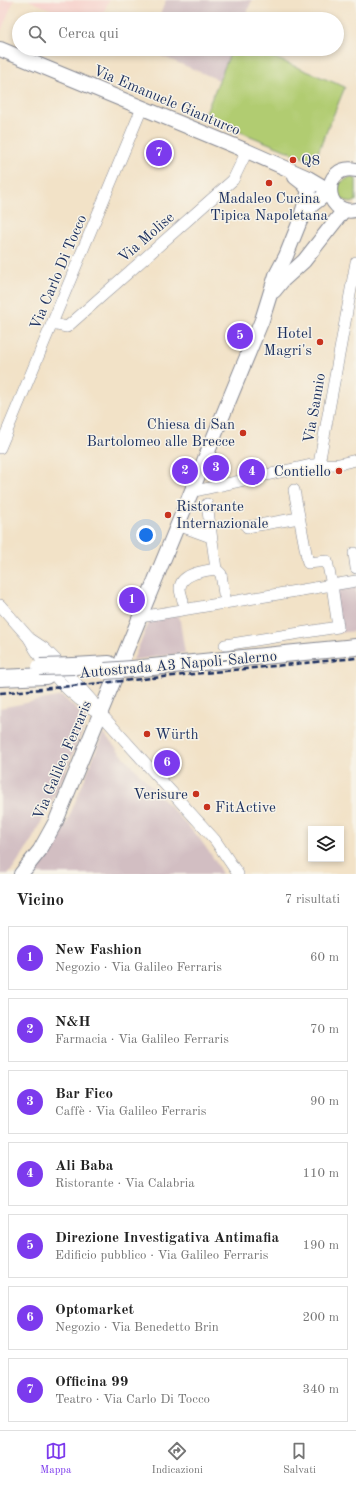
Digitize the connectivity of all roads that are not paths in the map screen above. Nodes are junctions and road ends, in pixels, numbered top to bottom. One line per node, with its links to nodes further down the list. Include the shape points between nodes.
1 (0, 49): 2 (main road, Via Emanuele Gianturco)
2 (12, 54)
3 (17, 56): 4 (main road, Via Emanuele Gianturco)
4 (142, 108): 5 (main road, Via Emanuele Gianturco); 17 (street, Via Carlo Di Tocco)
5 (247, 151): 6 (main road, Via Emanuele Gianturco); 17 (street, Via Molise, via 233,180 67,327)
6 (275, 164): 8 (main road, Via Emanuele Gianturco); 12 (main road, via 307,188 308,195)
7 (356, 170): 9 (main road, Via Emanuele Gianturco, via 346,170)
8 (298, 173): 9 (main road, Via Emanuele Gianturco); 10 (main road, Via Emanuele Gianturco)
9 (337, 174): 10 (main road)
10 (330, 190): 11 (main road, via 334,202); 12 (main road, Via Galileo Ferraris, via 307,210)
11 (353, 210): 14 (main road, Via Galileo Ferraris)
12 (300, 221): 13 (main road, Via Galileo Ferraris)
13 (294, 237): 14 (main road, via 293,247 300,255 306,254); 16 (main road, Via Galileo Ferraris, via 276,274)
14 (316, 245): 16 (main road, Via Galileo Ferraris)
15 (356, 262): 20 (street, Via Sannio)
16 (269, 297): 22 (main road, Via Galileo Ferraris)
17 (52, 324): 18 (street, Via Carlo Di Tocco)
18 (0, 448)
19 (356, 460): 20 (street, via 339,464)
20 (319, 464): 22 (street)
21 (294, 490): 24 (street)
22 (191, 492): 25 (main road, Via Galileo Ferraris)
23 (207, 504): 27 (street)
24 (299, 518): 26 (street); 32 (street, via 308,564 327,560)
25 (178, 525): 27 (street); 36 (main road, Via Galileo Ferraris)
26 (247, 527)
27 (212, 537): 30 (street)
28 (354, 553): 29 (street)
29 (356, 568)
30 (216, 569): 33 (street, via 221,574); 34 (street, via 191,575 183,580 180,587)
31 (356, 581): 32 (street)
32 (332, 585): 36 (street); 38 (street, via 338,627)
33 (224, 594)
34 (183, 601)
35 (0, 605): 44 (street, via 29,638 37,654 68,689 85,706)
36 (140, 617): 44 (main road, Via Galileo Ferraris)
37 (356, 640): 40 (highway, Autostrada A3 Napoli-Salerno)
38 (225, 645)
39 (356, 647): 40 (highway, Autostrada A3 Napoli-Salerno)
40 (134, 665): 42 (highway, Autostrada A3 Napoli-Salerno, bridge)
41 (0, 669): 42 (highway, Autostrada A3 Napoli-Salerno)
42 (43, 672): 43 (highway, Autostrada A3 Napoli-Salerno)
43 (0, 678)
44 (101, 714): 45 (main road, Via Galileo Ferraris, via 51,832); 46 (street, via 215,840)
45 (21, 874)
46 (238, 874)

